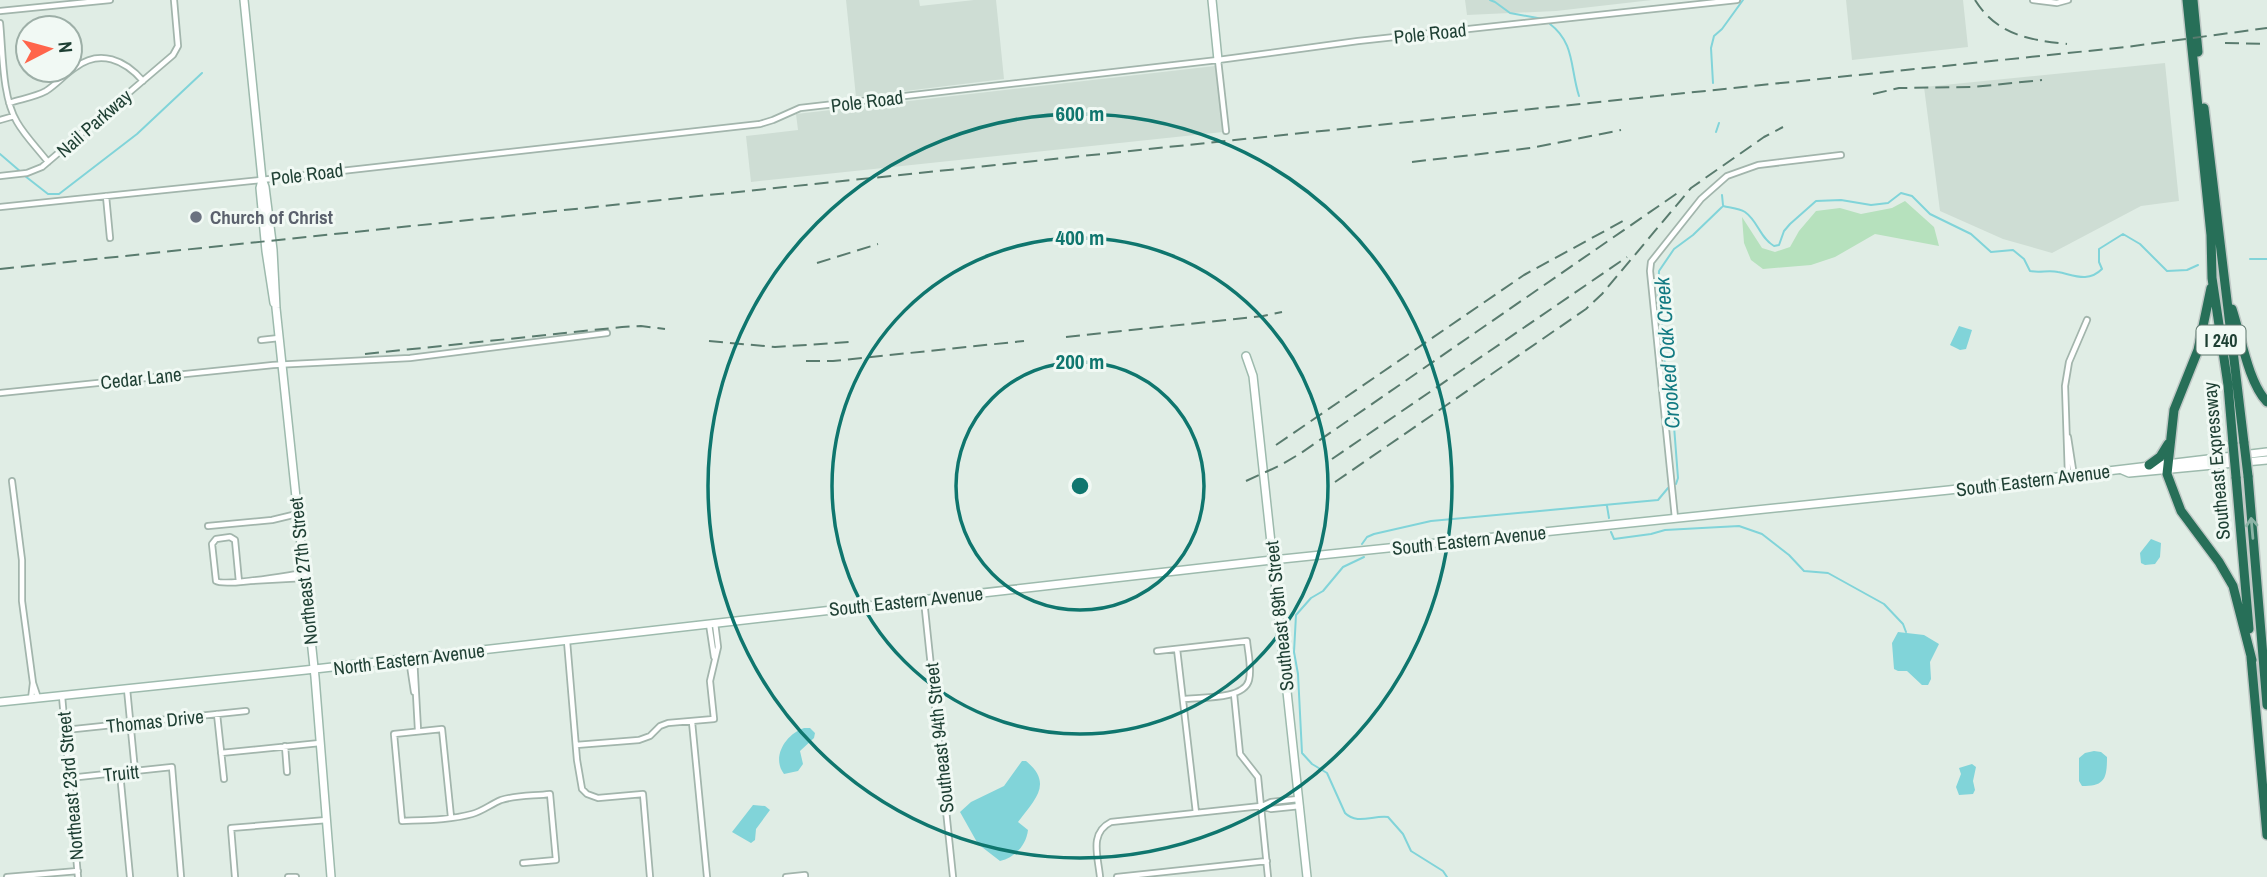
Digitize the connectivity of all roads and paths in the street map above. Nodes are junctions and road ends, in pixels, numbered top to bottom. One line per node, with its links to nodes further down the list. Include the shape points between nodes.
1 (110, 0): 10 (street)
2 (174, 0): 14 (street, Nail Parkway, via 177,49)
3 (244, 0): 22 (main road, Northeast 27th Street)
4 (1212, 0): 12 (main road)
5 (1737, 0): 12 (street, Pole Road)
6 (2033, 0): 7 (street)
7 (2068, 0)
8 (2187, 0): 26 (highway, Southeast Expressway / I 240)
9 (2193, 0): 27 (highway, Southeast Expressway / I 240)
10 (0, 11)
11 (0, 23): 13 (street)
12 (1218, 60): 18 (street); 22 (street, Pole Road, via 800,108 760,124)
13 (2, 66): 15 (street)
14 (143, 80): 15 (street, via 120,61 92,59 43,93); 20 (street, Nail Parkway)
15 (9, 103): 16 (street)
16 (14, 116): 17 (street); 20 (street)
17 (0, 120)
18 (1226, 131)
19 (1841, 155): 45 (street, via 1758,165 1727,176 1701,199 1651,262)
20 (48, 162): 21 (street, Nail Parkway, via 26,173)
21 (0, 176)
22 (262, 180): 23 (street, Pole Road); 30 (main road, Northeast 27th Street, via 264,235)
23 (106, 196): 24 (street, Pole Road); 25 (street)
24 (0, 206)
25 (110, 238)
26 (2212, 278): 36 (highway, via 2202,337 2174,410); 57 (highway, Southeast Expressway / I 240, bridge, via 2228,385)
27 (2225, 291): 35 (highway, via 2249,366); 61 (highway, Southeast Expressway / I 240, one-way to 27, bridge, via 2248,475)
28 (2087, 320): 42 (street, via 2065,386)
29 (607, 333): 33 (street, Cedar Lane, via 410,358)
30 (279, 338): 31 (street); 33 (main road, Northeast 27th Street)
31 (261, 340)
32 (1246, 356): 47 (main road, Southeast 89th Street, via 1253,376)
33 (282, 365): 34 (street, Cedar Lane); 44 (main road, Northeast 27th Street)
34 (0, 393)
35 (2267, 402)
36 (2169, 443): 39 (highway); 40 (highway)
37 (2267, 452): 40 (main road, South Eastern Avenue)
38 (2267, 460): 40 (main road, South Eastern Avenue)
39 (2149, 464): 40 (main road, South Eastern Avenue); 41 (main road, South Eastern Avenue)
40 (2169, 465): 41 (main road, South Eastern Avenue, via 2129,473); 57 (highway, via 2167,474 2181,511 2233,586)
41 (2122, 470): 42 (main road, South Eastern Avenue)
42 (2071, 476): 45 (main road, South Eastern Avenue)
43 (12, 481): 64 (street, Northeast 23rd Street)
44 (298, 514): 46 (street); 48 (main road, Northeast 27th Street)
45 (1675, 518): 47 (main road, South Eastern Avenue)
46 (208, 526)
47 (1272, 560): 50 (main road, South Eastern Avenue); 83 (main road, Southeast 89th Street)
48 (304, 575): 49 (street); 58 (main road, Northeast 27th Street)
49 (239, 582): 49 (street, via 216,581 212,544 216,539 235,540)
50 (924, 599): 51 (main road, South Eastern Avenue); 103 (street, Southeast 94th Street)
51 (817, 611): 52 (main road, North Eastern Avenue)
52 (712, 623): 53 (main road, North Eastern Avenue); 70 (street, via 718,647 710,681 714,719)
53 (567, 640): 56 (main road, North Eastern Avenue); 75 (street)
54 (1177, 649): 55 (street); 62 (street, via 1247,641 1249,679 1243,690); 65 (street)
55 (1157, 651)
56 (411, 658): 58 (main road, North Eastern Avenue); 73 (street)
57 (2252, 660): 88 (highway, Southeast Expressway / I 240)
58 (314, 669): 60 (main road, North Eastern Avenue); 74 (main road, Northeast 27th Street)
59 (2267, 680): 61 (highway)
60 (127, 689): 63 (main road, North Eastern Avenue); 71 (street)
61 (2266, 693): 67 (highway, Southeast Expressway / I 240)
62 (1234, 694): 65 (street); 84 (street, via 1240,754 1257,774)
63 (62, 696): 64 (main road, North Eastern Avenue); 72 (street, Northeast 23rd Street)
64 (34, 698): 66 (main road, North Eastern Avenue)
65 (1183, 699): 85 (street)
66 (0, 702)
67 (2267, 705)
68 (246, 711): 69 (street, Thomas Drive)
69 (217, 714): 71 (street, Thomas Drive); 77 (street)
70 (692, 722): 75 (street, via 668,723 639,740); 100 (street)
71 (130, 723): 72 (street, Thomas Drive); 78 (street)
72 (65, 730): 81 (street, Northeast 23rd Street)
73 (418, 730): 86 (street, via 442,729); 86 (street, via 394,734 402,821)
74 (321, 743): 76 (street); 87 (main road, Northeast 27th Street)
75 (576, 745): 99 (street, via 580,781 587,794 598,798 643,794)
76 (285, 746): 77 (street); 79 (street)
77 (221, 753): 82 (street)
78 (135, 771): 80 (street, Truitt); 95 (street, Truitt, via 172,767)
79 (287, 772)
80 (120, 773): 81 (street, Truitt); 94 (street)
81 (69, 778): 91 (street, Northeast 23rd Street)
82 (224, 779)
83 (1299, 802): 84 (street, via 1271,809); 107 (main road, Southeast 89th Street)
84 (1261, 806): 85 (street); 89 (street)
85 (1196, 813): 104 (street, via 1111,822 1100,829 1096,838)
86 (451, 817): 90 (street, via 479,812 505,799 550,794 556,860)
87 (327, 820): 96 (street, via 231,828); 98 (main road, Northeast 27th Street)
88 (2267, 835)
89 (1267, 861): 105 (street); 106 (street)
90 (523, 863)
91 (78, 874): 93 (street)
92 (296, 876): 97 (street)
93 (7, 877)
94 (130, 877)
95 (181, 877)
96 (235, 877)
97 (288, 877)
98 (331, 877)
99 (650, 877)
100 (707, 877)
101 (786, 877): 102 (street)
102 (805, 877)
103 (953, 877)
104 (1100, 877)
105 (1117, 877)
106 (1268, 877)
107 (1307, 877)

